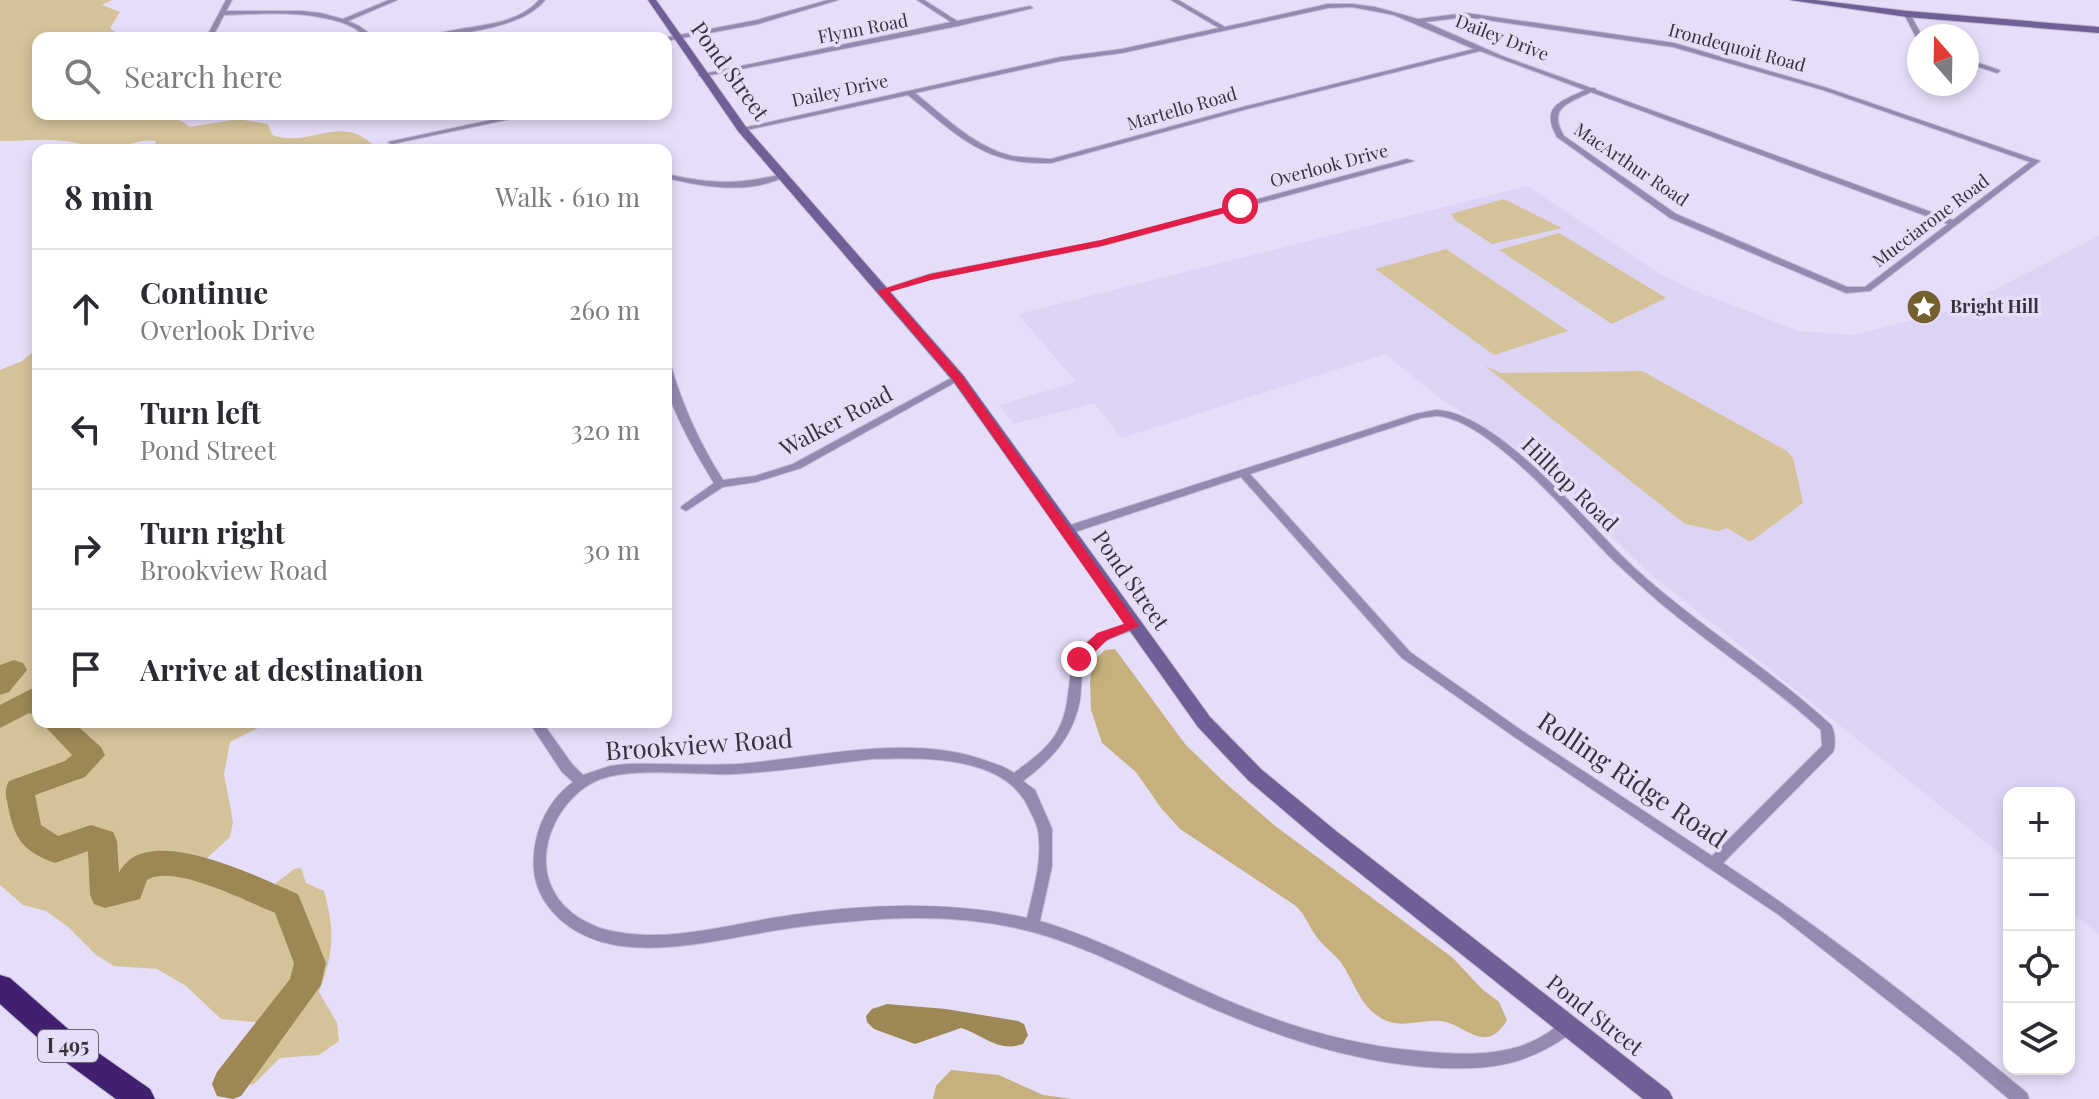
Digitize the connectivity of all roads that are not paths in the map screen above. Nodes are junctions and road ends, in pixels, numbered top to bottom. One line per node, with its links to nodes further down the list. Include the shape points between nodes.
1 (229, 0): 10 (street)
2 (394, 0): 12 (street)
3 (542, 0): 20 (street, via 531,12)
4 (652, 0): 21 (main road, Pond Street)
5 (835, 0): 22 (street, via 758,22)
6 (920, 0): 14 (street)
7 (1174, 0): 16 (street)
8 (1794, 0): 11 (main road)
9 (1030, 8): 14 (street, Flynn Road)
10 (222, 13): 12 (street, via 295,12); 18 (street)
11 (1907, 14): 15 (street); 17 (main road)
12 (345, 20): 19 (street)
13 (1419, 21): 16 (street, Dailey Drive, via 1388,9 1349,4); 24 (street, Dailey Drive); 34 (street, Irondequoit Road, via 1466,15 1674,45)
14 (958, 24): 27 (street, Flynn Road)
15 (1912, 24)
16 (1223, 28): 29 (street, Dailey Drive)
17 (2099, 30)
18 (212, 32)
19 (366, 32)
20 (454, 32)
21 (668, 32)
22 (672, 38)
23 (672, 39): 27 (main road, Pond Street)
24 (1480, 49): 28 (street, Dailey Drive); 29 (street, Martello Road, via 1051,161 1018,161 990,153)
25 (1979, 65): 26 (street)
26 (1997, 71)
27 (701, 75): 31 (main road, Pond Street)
28 (1593, 89): 37 (street, Dailey Drive); 38 (street, MacArthur Road, via 1551,116 1561,137 1673,216)
29 (910, 93): 31 (street, Dailey Drive)
30 (486, 120): 32 (street)
31 (742, 129): 35 (main road, Pond Street)
32 (392, 142)
33 (1410, 161): 39 (street, Overlook Drive, via 1102,243)
34 (2036, 161): 37 (street, Mucciarone Road)
35 (782, 176): 36 (street, via 723,187); 39 (main road, Pond Street)
36 (672, 177)
37 (1953, 223): 38 (street, Mucciarone Road, via 1867,289)
38 (1840, 288)
39 (882, 291): 40 (main road, Pond Street)
40 (958, 378): 43 (street, Walker Road, via 797,466); 45 (main road, Pond Street)
41 (672, 384): 43 (street, via 688,432)
42 (1243, 473): 45 (street, Hilltop Road); 50 (street, Rolling Ridge Road, via 1406,655); 50 (street, Hilltop Road, via 1437,413 1457,417 1516,457 1642,581 1827,728 1828,748)
43 (720, 484): 44 (street, Walker Road)
44 (686, 508)
45 (1068, 530): 46 (main road, Pond Street)
46 (1132, 626): 48 (street, via 1102,637 1083,653 1076,665 1065,729); 53 (main road, Pond Street, via 1204,722 1255,775)
47 (539, 728): 49 (street)
48 (1015, 780): 49 (street, Brookview Road, via 966,759 896,754 750,768 618,770); 51 (street, Brookview Road, via 1034,802 1046,833)
49 (582, 782): 51 (street, Brookview Road, via 551,816 540,862 544,886 555,905 596,934 668,941 823,918 912,912)
50 (1714, 863): 56 (street, Rolling Ridge Road, via 1840,953)
51 (1032, 925): 53 (street, Brookview Road, via 1120,957 1276,1028 1356,1051 1427,1060 1509,1059)
52 (0, 987): 54 (highway, I 495, via 74,1052)
53 (1569, 1026): 55 (main road, Pond Street)
54 (140, 1099)
55 (1661, 1099)
56 (2021, 1099)

